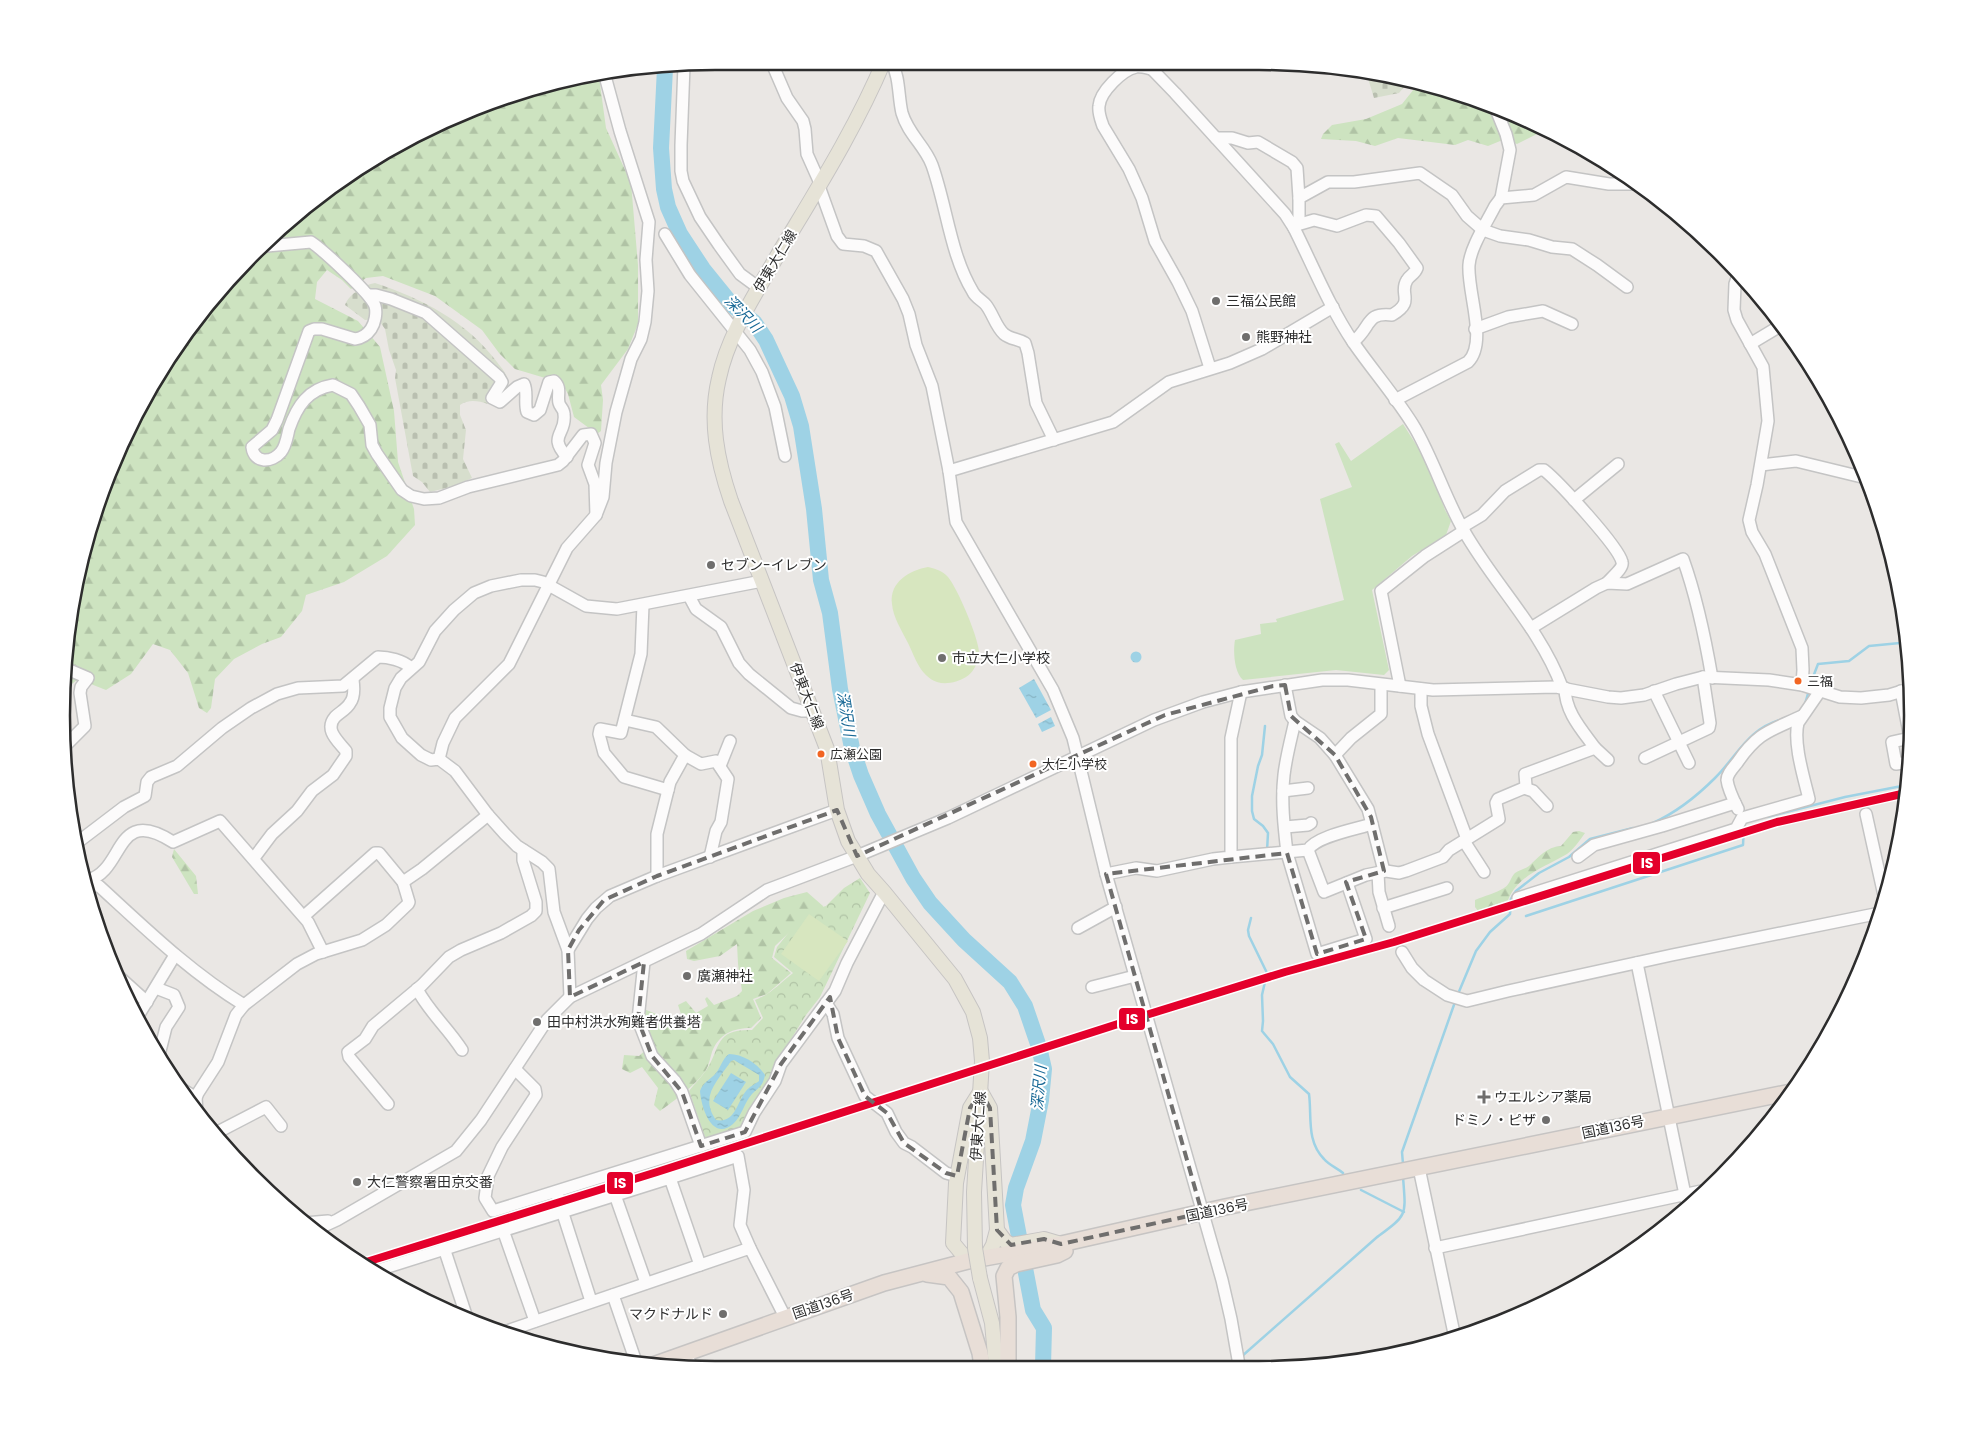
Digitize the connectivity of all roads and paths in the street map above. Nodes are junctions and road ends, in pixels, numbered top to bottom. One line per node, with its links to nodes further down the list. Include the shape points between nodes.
1 (775, 70): 11 (street, via 802,121 807,154)
2 (880, 70): 11 (main road, 伊東大仁線)
3 (894, 70): 31 (street, via 905,120 914,139 927,153 939,186 957,260 972,291 986,306 1001,331 1025,343 1036,403)
4 (1131, 70): 29 (street, via 1106,90 1099,106 1100,116 1138,188 1155,241 1192,311)
5 (1153, 70): 9 (street)
6 (684, 71): 20 (street, via 681,171 687,191 718,246)
7 (606, 80): 39 (street, via 648,214 650,230 645,322 616,412)
8 (1500, 117): 13 (street, via 1510,150)
9 (1216, 138): 12 (street, via 1258,142 1292,162 1297,168); 14 (street)
10 (1624, 184): 13 (street, via 1566,178 1534,195)
11 (820, 185): 20 (main road, 伊東大仁線); 36 (street, via 843,244 876,251 903,299 914,341 932,386)
12 (1299, 198): 14 (street, via 1299,218); 15 (street, via 1328,182 1420,174 1452,195 1467,216)
13 (1501, 198): 15 (street)
14 (1295, 226): 22 (street); 27 (street, via 1310,220 1337,226 1370,214 1376,216 1417,268 1405,285 1403,308 1392,315 1382,313 1374,316)
15 (1483, 230): 19 (street, via 1572,250); 24 (street, via 1469,262)
16 (664, 234): 26 (street, via 690,275)
17 (274, 245): 21 (street, via 311,242)
18 (1736, 281): 28 (street, via 1734,310)
19 (1627, 287)
20 (756, 292): 26 (main road, 伊東大仁線)
21 (369, 295): 33 (street, via 391,299 428,316 499,377 502,382 492,398 496,402 524,384 525,407 534,415 540,410 549,382 554,381 560,390 559,404 564,413 557,442); 33 (street, via 375,306 375,318 364,337 355,339 318,328 309,331 278,420 252,448 256,458 263,461 282,452 304,398 315,390 333,385 351,394 360,406 370,425 372,445 377,454 402,490 411,496 439,498 468,487 558,465)
22 (1333, 307): 27 (street); 29 (street, via 1262,350 1230,364)
23 (1572, 324): 24 (street, via 1543,311)
24 (1475, 329): 30 (street, via 1476,351 1468,362)
25 (1775, 329): 28 (street)
26 (737, 330): 32 (street, via 762,372 775,408); 41 (main road, 伊東大仁線, via 719,376 715,440 725,483)
27 (1353, 342): 30 (street)
28 (1750, 344): 35 (street, via 1765,376 1768,421)
29 (1210, 368): 31 (street, via 1169,382 1113,422)
30 (1395, 400): 40 (street, via 1432,460)
31 (1054, 440): 36 (street)
32 (785, 456)
33 (567, 457): 39 (street, via 583,434 591,434 595,444 588,465 595,484)
34 (1618, 464): 38 (street)
35 (1761, 465): 37 (street, via 1796,461); 55 (street, via 1750,526 1802,648)
36 (949, 470): 71 (street, via 959,528 1053,690)
37 (1857, 475)
38 (1574, 500): 40 (street, via 1557,480 1542,469 1505,491); 42 (street, via 1622,562 1622,567)
39 (596, 515): 43 (street, via 567,548)
40 (1463, 529): 46 (street); 53 (street, via 1381,590)
41 (762, 581): 44 (street); 60 (main road, 伊東大仁線)
42 (1606, 584): 46 (street); 49 (street, via 1627,584 1683,559 1703,627)
43 (547, 585): 45 (street, via 586,606 617,610); 47 (street, via 535,580 521,580 474,593 435,631 419,662); 73 (street, via 509,664 455,718)
44 (689, 596): 45 (street); 60 (street, via 696,609 721,627 739,663 749,674 791,708)
45 (643, 605): 62 (street, via 641,654)
46 (1531, 628): 54 (street)
47 (411, 668): 50 (street, via 378,656); 73 (street, via 395,688 390,717 411,747 431,760)
48 (71, 671): 65 (street, via 88,678 80,693 85,726)
49 (1708, 677): 55 (street, via 1769,680); 58 (street); 67 (street, via 1709,728)
50 (352, 680): 91 (street, via 336,688 291,690 251,708 177,766 151,777 145,796 124,807); 99 (street, via 351,702 334,718 331,728 346,750 346,756 333,775 312,791)
51 (1285, 685): 52 (street, via 1348,680); 59 (street); 63 (street, via 1290,714)
52 (1382, 685): 53 (street); 69 (street, via 1381,714)
53 (1400, 686): 56 (street)
54 (1564, 688): 56 (street); 58 (street, via 1608,698); 68 (street, via 1572,716)
55 (1810, 688): 57 (street, via 1840,697 1861,698); 61 (street)
56 (1421, 690): 92 (street, via 1421,706 1428,734)
57 (1903, 690)
58 (1654, 691): 67 (street)
59 (1241, 692): 71 (street, via 1166,715); 97 (street, via 1231,738)
60 (813, 711): 84 (main road, 伊東大仁線, via 827,749)
61 (1804, 716): 82 (street, via 1767,731 1745,751 1728,777); 87 (street, via 1798,723 1797,741 1809,799)
62 (625, 720): 70 (street, via 656,727); 80 (street, via 621,733 600,729 604,753 624,777)
63 (1295, 721): 69 (street, via 1320,738); 81 (street)
64 (1903, 739): 76 (street, via 1892,742 1896,764)
65 (71, 740)
66 (730, 741): 77 (street)
67 (1678, 742): 72 (street); 75 (street)
68 (1595, 748): 74 (street); 79 (street, via 1525,774)
69 (1335, 754): 89 (street, via 1368,809)
70 (685, 755): 77 (street, via 701,764 716,761); 80 (street)
71 (1078, 756): 96 (street, via 939,822); 103 (street)
72 (1646, 758)
73 (439, 759): 86 (street, via 455,771)
74 (1608, 760)
75 (1689, 763)
76 (1902, 763)
77 (720, 766): 100 (street, via 728,779 721,822)
78 (1308, 788): 81 (street)
79 (1524, 788): 83 (street, via 1534,792); 92 (street, via 1498,799 1499,819)
80 (668, 790): 104 (street, via 657,834)
81 (1283, 791): 90 (street)
82 (1735, 802): 87 (street); 98 (street, via 1594,845)
83 (1547, 806)
84 (837, 810): 96 (main road, 伊東大仁線); 100 (street)
85 (1866, 814): 108 (street)
86 (488, 815): 93 (street); 106 (street)
87 (1742, 818): 112 (street, via 1736,829)
88 (1311, 823): 90 (street)
89 (1372, 824): 94 (street, via 1322,840); 101 (street)
90 (1285, 827): 95 (street)
91 (82, 839)
92 (1465, 840): 101 (street, via 1443,857 1415,868 1399,873); 102 (street)
93 (523, 850): 119 (street, via 549,869 554,912); 129 (street, via 537,907 534,914 455,953)
94 (1308, 850): 95 (street); 107 (street, via 1324,892)
95 (1287, 853): 97 (street); 107 (street, via 1317,954 1366,939)
96 (857, 856): 111 (main road, 伊東大仁線); 123 (street, via 767,890 701,934)
97 (1231, 857): 103 (street, via 1157,871 1136,868)
98 (1578, 857)
99 (254, 858): 105 (street, via 220,821 173,842 147,830 138,831 126,838 102,874); 116 (street)
100 (710, 858): 104 (street)
101 (1381, 872): 107 (street); 114 (street, via 1377,881)
102 (1484, 872)
103 (1106, 874): 113 (street)
104 (658, 876): 119 (street, via 604,900 579,930)
105 (91, 879)
106 (402, 882): 116 (street, via 376,853); 120 (street, via 409,902 386,925 356,943)
107 (1347, 883)
108 (1882, 884)
109 (93, 886): 122 (street, via 99,886)
110 (1447, 888): 114 (street)
111 (884, 892): 132 (street); 138 (main road, 伊東大仁線, via 955,979 973,1012 980,1038)
112 (1518, 898)
113 (1116, 907): 118 (street); 125 (street)
114 (1383, 908): 117 (street)
115 (1873, 913): 124 (street)
116 (304, 916): 120 (street)
117 (1389, 926)
118 (1078, 928)
119 (568, 950): 130 (street)
120 (323, 952): 133 (street, via 297,964)
121 (1402, 952): 124 (street, via 1424,980 1447,996 1462,1001)
122 (176, 955): 128 (street); 133 (street, via 216,988)
123 (644, 962): 130 (street); 145 (street, via 638,1020 652,1056 682,1092)
124 (1636, 963): 142 (street)
125 (1135, 976): 127 (street); 155 (street)
126 (130, 987): 131 (street)
127 (1092, 987)
128 (156, 988): 131 (street); 135 (street, via 174,995 179,1007 166,1026)
129 (417, 989): 136 (street); 141 (street, via 373,1026 365,1039 348,1053)
130 (570, 997): 137 (street, via 547,1020)
131 (147, 1002): 134 (street)
132 (826, 1003): 145 (street, via 781,1064 775,1081 745,1132); 147 (street, via 865,1096 887,1114 904,1143 946,1173)
133 (244, 1005): 140 (street, via 236,1015 218,1062)
134 (142, 1010)
135 (161, 1046)
136 (462, 1050)
137 (516, 1069): 149 (street, via 536,1095 518,1120 492,1168 485,1198 496,1212); 156 (street, via 456,1151)
138 (981, 1092): 147 (main road, via 970,1108); 160 (main road, via 990,1108); 166 (main road, 伊東大仁線, via 974,1192)
139 (1781, 1094): 142 (highway, 国道136号)
140 (196, 1098)
141 (388, 1104)
142 (1669, 1116): 146 (highway, 国道136号); 151 (street)
143 (281, 1126): 144 (street, via 266,1107)
144 (221, 1130)
145 (702, 1146): 149 (street)
146 (1408, 1171): 155 (highway, 国道136号); 164 (street)
147 (957, 1176): 161 (main road)
148 (670, 1178): 152 (street); 163 (street, via 738,1156 744,1190 740,1225); 167 (street)
149 (556, 1192): 154 (street)
150 (1693, 1192): 151 (street)
151 (1685, 1194): 153 (street); 164 (street)
152 (615, 1195): 154 (street); 170 (street)
153 (1686, 1199)
154 (562, 1211): 159 (street); 173 (street)
155 (1202, 1213): 165 (highway, 国道136号); 186 (street, via 1222,1280)
156 (338, 1220): 157 (street); 158 (street)
157 (316, 1222)
158 (322, 1227)
159 (503, 1230): 162 (street); 176 (street)
160 (997, 1230): 165 (main road); 166 (main road, via 993,1245)
161 (953, 1243): 166 (main road); 169 (main road, via 944,1260)
162 (444, 1248): 168 (street); 174 (street)
163 (750, 1248): 167 (street); 175 (street)
164 (1435, 1248): 178 (street)
165 (1013, 1254): 166 (highway, 国道136号); 185 (highway, via 1004,1276)
166 (976, 1256): 169 (highway, 国道136号); 171 (highway); 184 (main road, 伊東大仁線, bridge, via 992,1323)
167 (700, 1265): 170 (street)
168 (382, 1268)
169 (918, 1273): 171 (highway, via 949,1278); 175 (highway, 国道136号)
170 (646, 1283): 172 (street)
171 (961, 1292): 183 (highway)
172 (613, 1294): 173 (street); 180 (street)
173 (591, 1301): 176 (street)
174 (464, 1310)
175 (785, 1317): 179 (highway, 国道136号)
176 (535, 1321): 177 (street)
177 (513, 1329)
178 (1453, 1331)
179 (685, 1353): 181 (highway, 国道136号); 182 (street)
180 (634, 1355)
181 (668, 1359)
182 (689, 1360)
183 (981, 1361)
184 (996, 1361)
185 (1008, 1361)
186 (1238, 1361)

